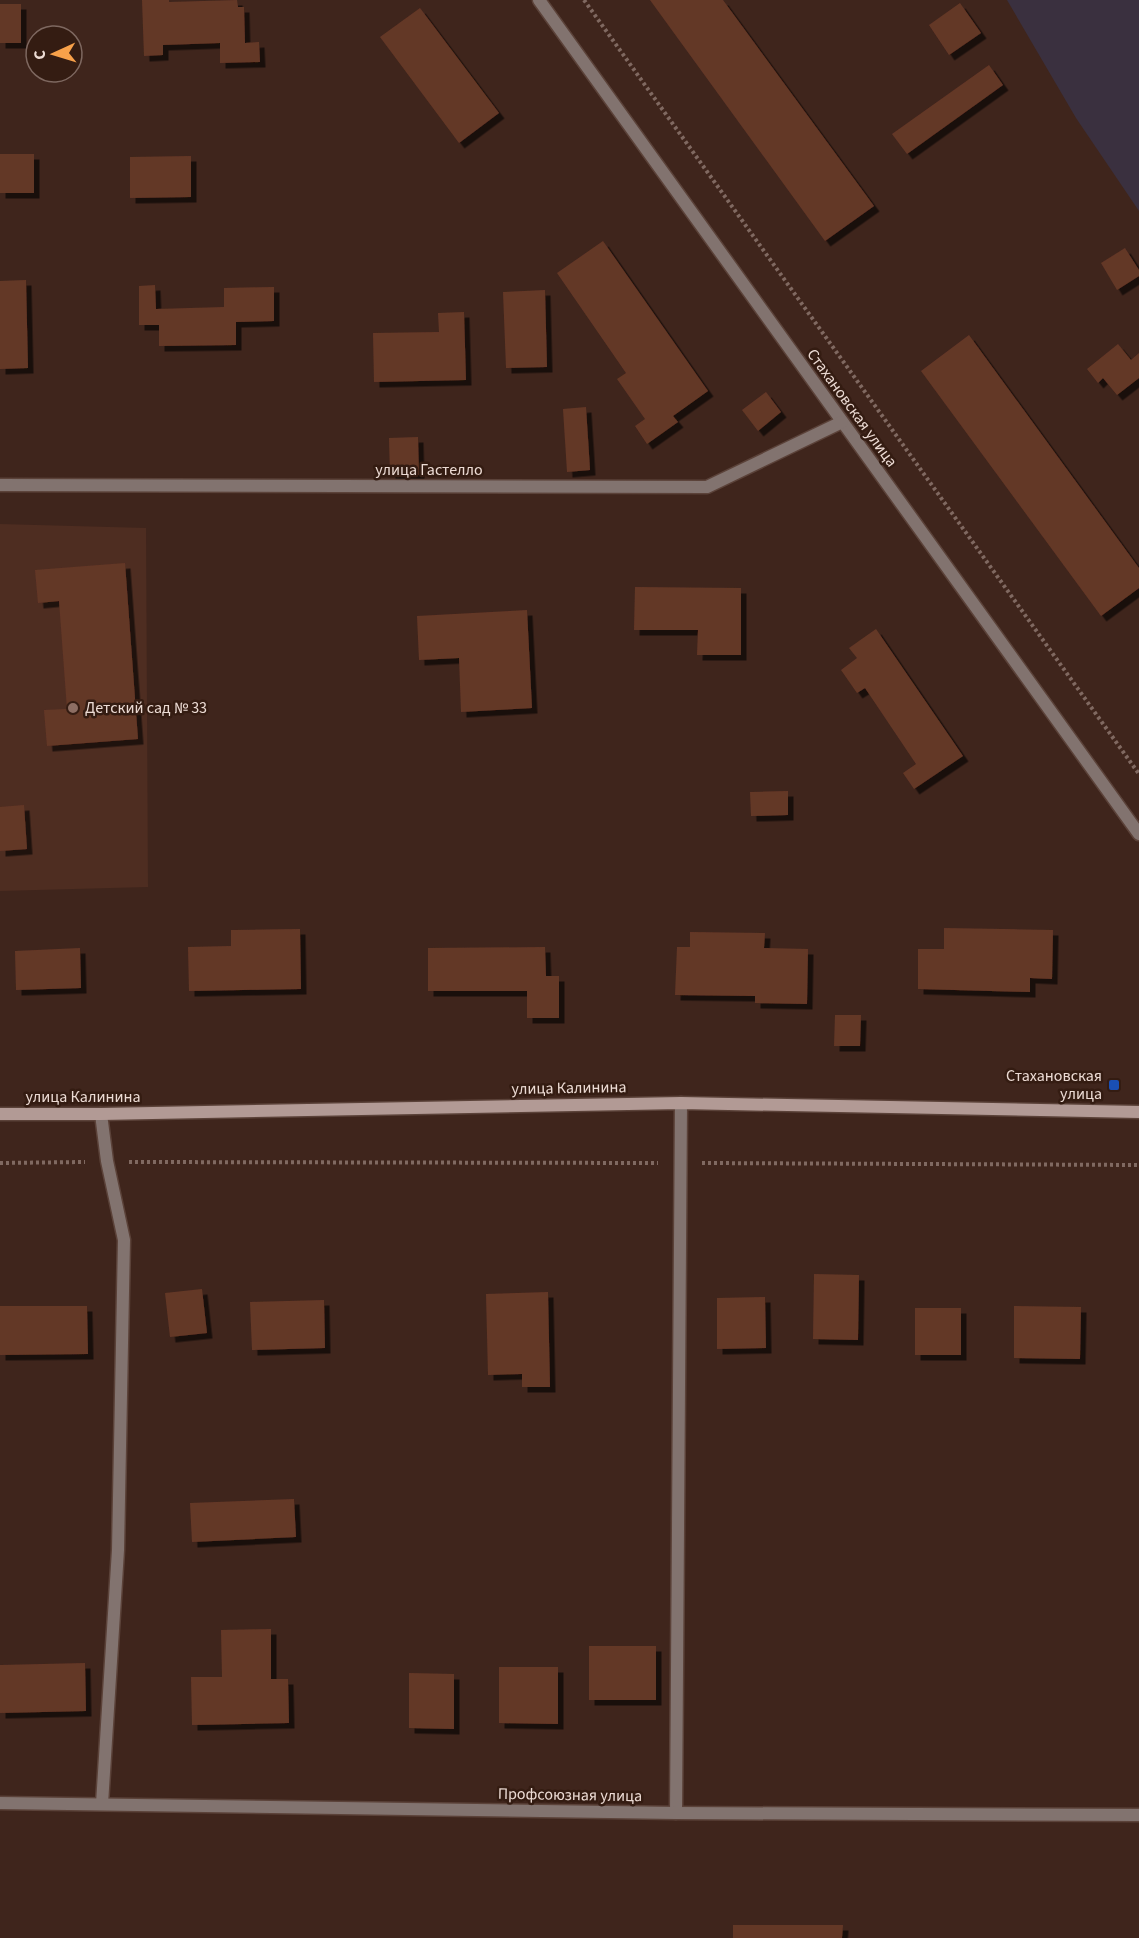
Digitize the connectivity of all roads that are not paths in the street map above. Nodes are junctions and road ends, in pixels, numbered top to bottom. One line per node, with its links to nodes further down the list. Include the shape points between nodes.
1 (539, 0): 2 (street, Стахановская улица)
2 (842, 422): 3 (street, улица Гастелло, via 707,487); 4 (street, Стахановская улица)
3 (0, 485)
4 (1139, 834)
5 (681, 1103): 6 (street, улица Калинина); 8 (street, улица Калинина); 11 (street)
6 (1139, 1112)
7 (0, 1114): 8 (street, улица Калинина)
8 (101, 1114): 10 (street, via 124,1240 118,1550)
9 (0, 1803): 10 (street, Профсоюзная улица)
10 (102, 1804): 11 (street, Профсоюзная улица)
11 (676, 1813): 12 (street, Профсоюзная улица)
12 (1139, 1815)

